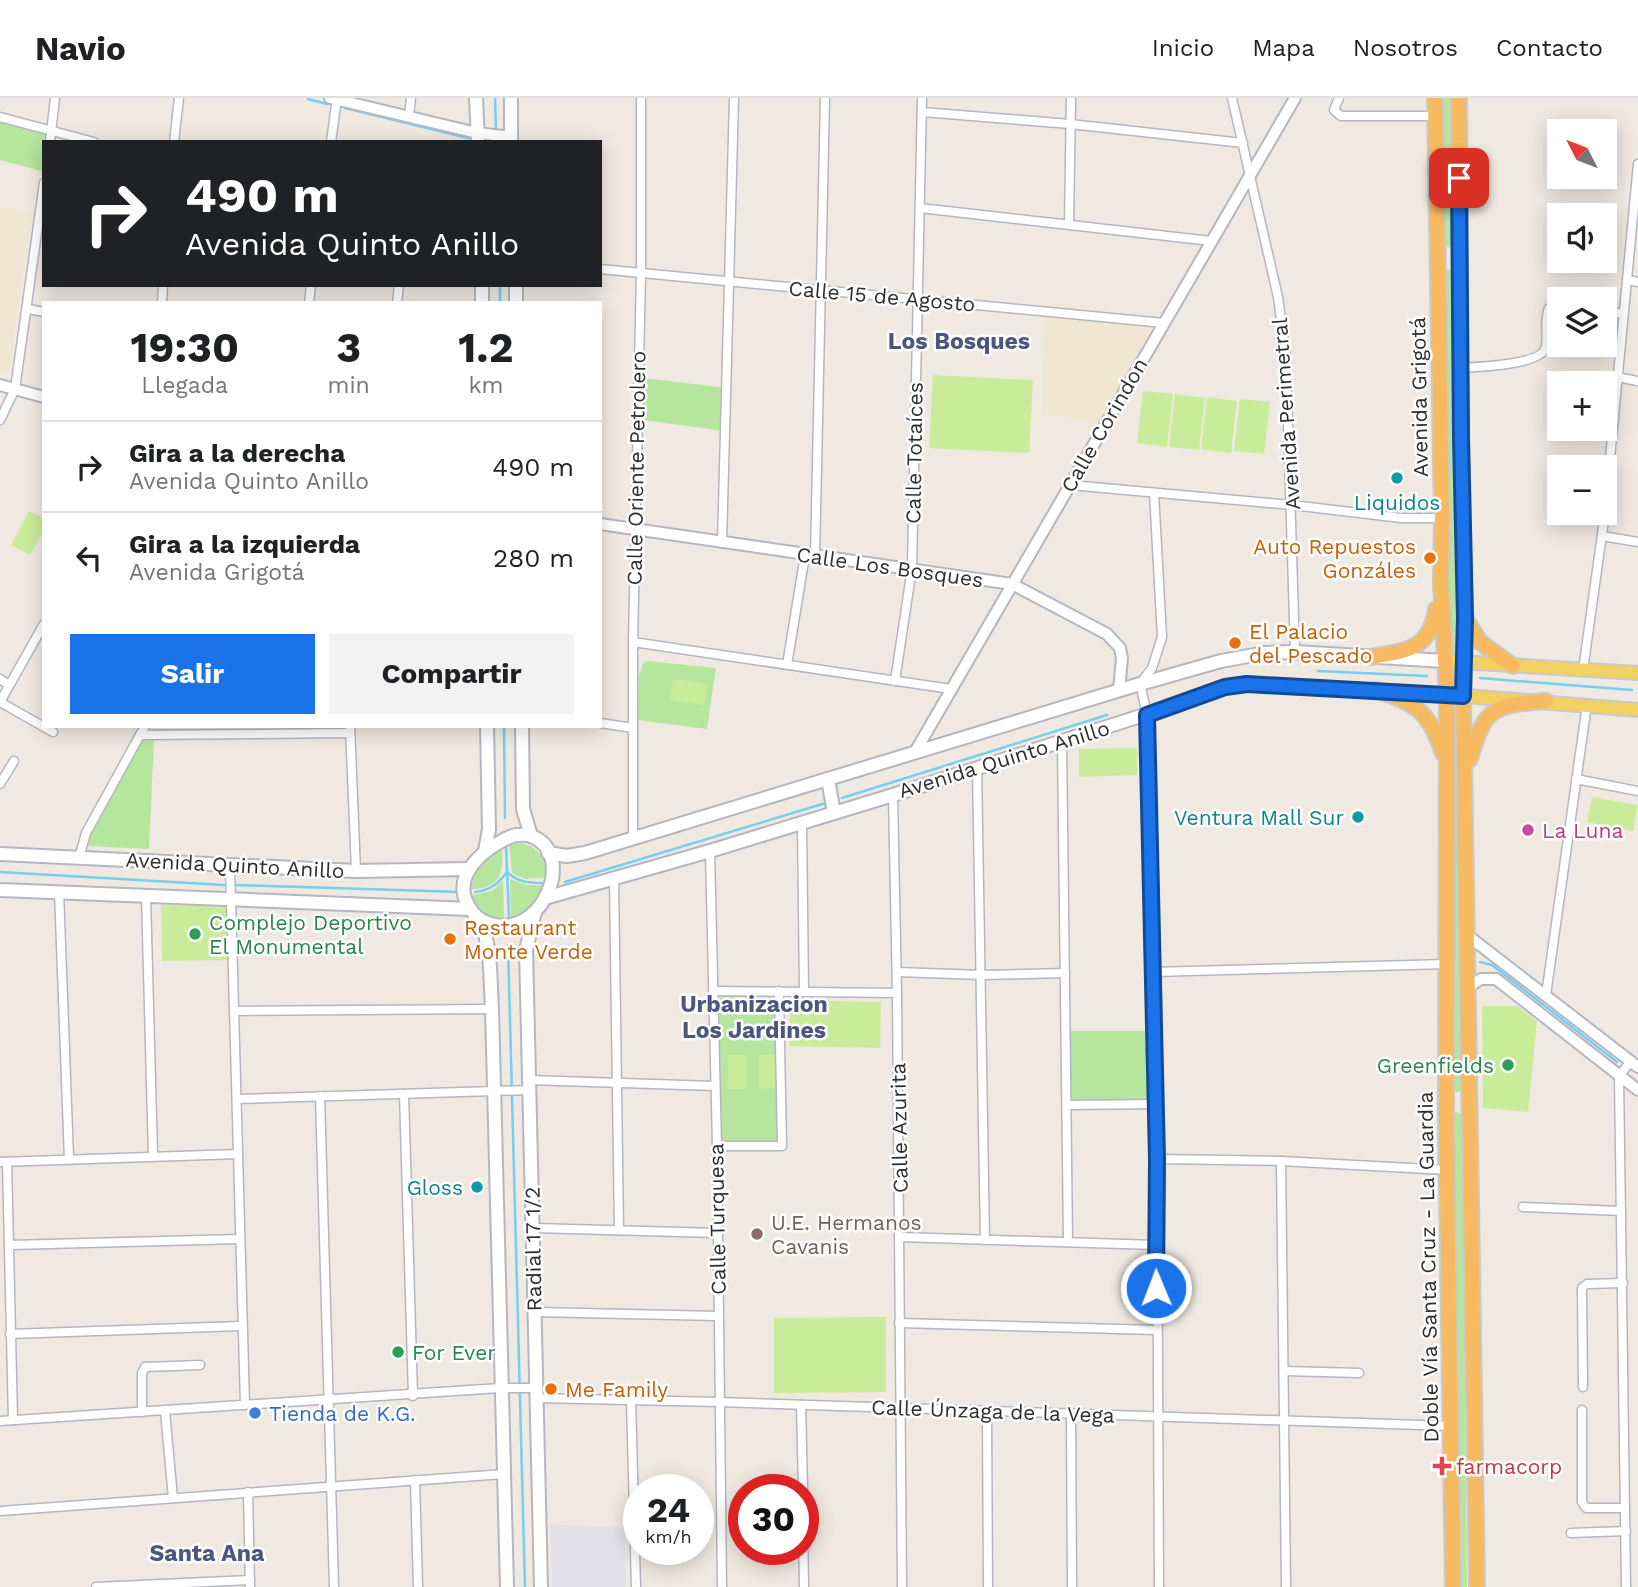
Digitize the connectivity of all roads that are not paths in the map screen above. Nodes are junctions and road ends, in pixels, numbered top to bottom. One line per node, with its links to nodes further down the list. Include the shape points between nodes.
1 (55, 98): 22 (street)
2 (179, 98): 27 (street)
3 (411, 98): 18 (street)
4 (477, 98): 23 (main road)
5 (511, 98): 24 (main road)
6 (641, 98): 40 (street, Calle Oriente Petrolero)
7 (734, 98): 43 (street)
8 (825, 98): 45 (street)
9 (922, 98): 17 (street, Calle Totaíces)
10 (1071, 98): 21 (street)
11 (1232, 98): 29 (street, Avenida Perimetral)
12 (1295, 98): 31 (street, Calle Corindon)
13 (1339, 98): 19 (street, via 1334,110 1341,116)
14 (1435, 98): 19 (highway, Avenida Grigotá)
15 (1459, 98): 36 (highway, Avenida Grigotá)
16 (334, 99): 18 (street); 28 (street)
17 (922, 112): 21 (street); 32 (street, Calle Totaíces)
18 (409, 115): 23 (street)
19 (1435, 116): 37 (highway, Avenida Grigotá)
20 (0, 117): 22 (street)
21 (1070, 124): 29 (street); 34 (street)
22 (52, 131): 25 (street); 26 (street)
23 (477, 137): 24 (street)
24 (511, 139)
25 (50, 140)
26 (86, 140)
27 (174, 140)
28 (331, 140)
29 (1243, 143): 31 (street, Avenida Perimetral)
30 (1638, 164): 42 (street)
31 (1250, 173): 35 (street, Calle Corindon); 62 (street, Avenida Perimetral, via 1278,297 1286,356)
32 (920, 208): 34 (street); 46 (street, Calle Totaíces)
33 (41, 220): 47 (street)
34 (1069, 224): 35 (street)
35 (1211, 241): 52 (street, Calle Corindon)
36 (1460, 242): 37 (highway, via 1448,251); 39 (highway, Avenida Grigotá)
37 (1437, 243): 41 (highway, Avenida Grigotá)
38 (602, 270): 40 (street, Calle 15 de Agosto)
39 (1460, 270): 41 (highway, via 1449,264); 53 (highway, Avenida Grigotá)
40 (640, 273): 43 (street, Calle 15 de Agosto); 66 (street, Calle Oriente Petrolero)
41 (1437, 273): 63 (highway, Avenida Grigotá)
42 (1628, 280): 44 (street); 51 (street)
43 (728, 282): 45 (street, Calle 15 de Agosto); 69 (street)
44 (1638, 282)
45 (822, 290): 46 (street, Calle 15 de Agosto); 70 (street)
46 (917, 299): 52 (street, Calle 15 de Agosto); 71 (street, Calle Totaíces)
47 (28, 309): 48 (street); 57 (street)
48 (42, 312)
49 (1547, 312): 53 (street, via 1546,348 1541,356)
50 (1617, 313): 51 (street)
51 (1623, 314): 54 (street)
52 (1164, 323): 60 (street, Calle Corindon)
53 (1460, 368): 74 (highway, Avenida Grigotá)
54 (1617, 377): 55 (street)
55 (1638, 381)
56 (0, 385): 57 (street)
57 (15, 389): 58 (street); 59 (street)
58 (42, 396)
59 (0, 420)
60 (1070, 485): 61 (street); 72 (street, Calle Corindon)
61 (1154, 493): 62 (street); 87 (street, via 1162,637 1152,668)
62 (1292, 505): 63 (street, via 1401,518); 77 (street, Avenida Perimetral)
63 (1442, 518): 73 (highway, Avenida Grigotá)
64 (602, 524): 66 (street, Calle Los Bosques)
65 (1603, 525): 67 (street)
66 (635, 529): 69 (street, Calle Los Bosques); 76 (street, Calle Oriente Petrolero)
67 (1602, 536): 68 (street); 83 (street)
68 (1638, 542)
69 (722, 543): 70 (street, Calle Los Bosques)
70 (810, 556): 71 (street, Calle Los Bosques); 81 (street)
71 (912, 568): 72 (street, Calle Los Bosques); 86 (street, Calle Totaíces)
72 (1012, 584): 89 (street, Calle Corindon); 90 (street, Calle Los Bosques, via 1107,634 1120,648)
73 (1441, 584): 78 (highway, via 1434,624 1424,640 1409,649); 79 (highway, Avenida Grigotá)
74 (1465, 618): 80 (highway, Avenida Grigotá); 82 (highway, via 1480,642)
75 (42, 627): 88 (street)
76 (633, 642): 81 (street); 105 (street, Calle Oriente Petrolero)
77 (1295, 652): 78 (main road, Avenida Quinto Anillo); 87 (main road, Avenida Quinto Anillo, via 1242,656)
78 (1370, 657): 79 (main road, Avenida Quinto Anillo)
79 (1445, 662): 80 (main road, Avenida Quinto Anillo); 92 (highway, Avenida Grigotá)
80 (1464, 663): 82 (main road, Avenida Quinto Anillo); 93 (highway, Avenida Grigotá)
81 (787, 664): 86 (street)
82 (1513, 666): 83 (main road, Avenida Quinto Anillo)
83 (1583, 670): 84 (main road, Avenida Quinto Anillo)
84 (1638, 673)
85 (0, 679): 88 (street)
86 (895, 681): 89 (street)
87 (1140, 684): 90 (main road, Avenida Quinto Anillo); 98 (street)
88 (9, 685): 95 (street)
89 (951, 689): 110 (street, Calle Corindon)
90 (1119, 690): 110 (main road, Avenida Quinto Anillo)
91 (1375, 690): 92 (main road, Avenida Quinto Anillo); 98 (main road, Avenida Quinto Anillo, via 1247,684 1225,687); 112 (highway, via 1414,704 1425,714)
92 (1447, 695): 93 (main road, Avenida Quinto Anillo); 112 (highway, Doble Vía Santa Cruz - La Guardia)
93 (1463, 696): 94 (main road, Avenida Quinto Anillo); 114 (highway, Doble Vía Santa Cruz - La Guardia)
94 (1546, 701): 96 (main road, Avenida Quinto Anillo); 114 (highway, via 1513,704 1492,713 1476,734)
95 (0, 702): 100 (street)
96 (1587, 704): 97 (main road, Avenida Quinto Anillo); 116 (street)
97 (1638, 710)
98 (1147, 715): 109 (main road, Avenida Quinto Anillo); 144 (street)
99 (602, 723): 105 (street)
100 (42, 726)
101 (46, 728): 107 (street)
102 (144, 728): 108 (street)
103 (487, 728): 124 (main road, via 489,829)
104 (522, 728): 122 (main road, via 523,809)
105 (633, 729): 123 (street, Calle Oriente Petrolero)
106 (350, 730): 108 (street); 131 (street)
107 (53, 732)
108 (140, 735): 128 (street, via 86,833)
109 (1062, 741): 113 (main road, Avenida Quinto Anillo); 145 (street)
110 (915, 752): 115 (main road, Avenida Quinto Anillo)
111 (14, 761): 117 (street)
112 (1447, 763): 142 (highway, Doble Vía Santa Cruz - La Guardia)
113 (977, 768): 119 (main road, Avenida Quinto Anillo); 146 (street)
114 (1466, 770): 141 (highway, Doble Vía Santa Cruz - La Guardia)
115 (828, 779): 120 (main road); 123 (main road, Avenida Quinto Anillo)
116 (1576, 779): 118 (street); 152 (street)
117 (1, 780)
118 (1638, 791)
119 (893, 794): 120 (main road, Avenida Quinto Anillo); 143 (street, Calle Azurita)
120 (834, 813): 121 (main road, Avenida Quinto Anillo)
121 (802, 823): 125 (main road, Avenida Quinto Anillo); 150 (street)
122 (531, 836): 124 (main road, via 502,839); 126 (main road)
123 (633, 838): 126 (main road, Avenida Quinto Anillo, via 567,856)
124 (485, 851): 130 (main road)
125 (710, 851): 132 (main road, Avenida Quinto Anillo); 148 (street, Calle Turquesa)
126 (548, 853): 137 (main road, via 553,874)
127 (0, 854): 128 (main road, Avenida Quinto Anillo)
128 (79, 858): 129 (main road, Avenida Quinto Anillo)
129 (230, 865): 131 (main road, Avenida Quinto Anillo); 136 (street)
130 (469, 869): 131 (main road, Avenida Quinto Anillo); 138 (main road, via 464,897)
131 (356, 871)
132 (614, 880): 137 (main road, Avenida Quinto Anillo); 157 (street)
133 (0, 890): 134 (main road, Avenida Quinto Anillo)
134 (60, 891): 135 (main road, Avenida Quinto Anillo); 174 (street)
135 (146, 896): 136 (main road, Avenida Quinto Anillo); 173 (street)
136 (230, 898): 138 (main road, Avenida Quinto Anillo); 154 (street)
137 (545, 898): 139 (main road)
138 (470, 909): 140 (main road)
139 (535, 912): 140 (main road, via 513,926 497,927); 160 (main road, Radial 17 1/2, via 526,950)
140 (480, 920): 153 (main road, Radial 17 1/2, via 489,948)
141 (1467, 935): 147 (highway, Doble Vía Santa Cruz - La Guardia); 152 (street)
142 (1447, 964): 144 (street); 159 (highway, Doble Vía Santa Cruz - La Guardia)
143 (897, 972): 146 (street); 151 (street, Calle Azurita)
144 (1153, 972): 167 (street)
145 (1065, 973): 146 (street); 168 (street)
146 (982, 975): 186 (street)
147 (1468, 987): 156 (street, via 1481,979 1496,979); 161 (highway, Doble Vía Santa Cruz - La Guardia)
148 (713, 991): 149 (street); 158 (street, Calle Turquesa)
149 (779, 991): 150 (street); 171 (street, via 782,1146)
150 (804, 992): 151 (street)
151 (897, 993): 184 (street, Calle Azurita)
152 (1546, 995): 155 (street)
153 (492, 1009): 154 (street); 163 (main road, Radial 17 1/2)
154 (234, 1011): 166 (street)
155 (1634, 1064): 156 (street)
156 (1619, 1076): 162 (street); 180 (street)
157 (617, 1083): 158 (street); 160 (street); 182 (street)
158 (715, 1086): 171 (street, Calle Turquesa)
159 (1446, 1086): 161 (highway, via 1455,1096); 169 (highway, Doble Vía Santa Cruz - La Guardia)
160 (526, 1087): 163 (street); 181 (main road, Radial 17 1/2)
161 (1469, 1088): 170 (highway, Doble Vía Santa Cruz - La Guardia)
162 (1638, 1090)
163 (496, 1091): 164 (street); 201 (main road, Radial 17 1/2)
164 (404, 1094): 165 (street); 203 (street)
165 (320, 1097): 166 (street); 205 (street)
166 (237, 1099): 172 (street)
167 (1156, 1104): 168 (street); 175 (street)
168 (1067, 1105): 187 (street)
169 (1446, 1116): 170 (highway, via 1458,1109 1465,1111); 178 (highway, Doble Vía Santa Cruz - La Guardia)
170 (1469, 1122): 246 (highway, Doble Vía Santa Cruz - La Guardia)
171 (717, 1146): 183 (street, Calle Turquesa)
172 (238, 1154): 173 (street); 185 (street)
173 (153, 1156): 174 (street)
174 (69, 1159): 177 (street)
175 (1157, 1159): 176 (street); 189 (street)
176 (1281, 1161): 178 (street); 198 (street)
177 (4, 1162): 188 (street)
178 (1447, 1170): 219 (highway, Doble Vía Santa Cruz - La Guardia)
179 (1523, 1207): 180 (street)
180 (1621, 1211): 190 (street)
181 (534, 1228): 182 (street); 191 (main road, Radial 17 1/2)
182 (619, 1230): 183 (street)
183 (716, 1233): 192 (street, Calle Turquesa)
184 (900, 1237): 186 (street); 193 (street, Calle Azurita)
185 (240, 1239): 188 (street); 194 (street)
186 (985, 1240): 187 (street)
187 (1068, 1241): 189 (street)
188 (10, 1245): 196 (street)
189 (1156, 1245): 195 (street)
190 (1623, 1283): 200 (street, via 1582,1288); 226 (street)
191 (534, 1312): 192 (street); 202 (main road, Radial 17 1/2)
192 (718, 1316): 206 (street, Calle Turquesa)
193 (898, 1323): 195 (street); 209 (street, Calle Azurita)
194 (242, 1326): 196 (street); 207 (street)
195 (1157, 1330): 215 (street)
196 (10, 1334): 216 (street)
197 (200, 1365): 212 (street, via 145,1367)
198 (1284, 1371): 199 (street); 218 (street)
199 (1359, 1373)
200 (1583, 1387)
201 (504, 1388): 202 (street, Calle Únzaga de la Vega); 203 (street, Calle Únzaga de la Vega); 220 (main road, Radial 17 1/2)
202 (533, 1392): 204 (street, Calle Únzaga de la Vega); 236 (main road, Radial 17 1/2)
203 (413, 1396): 205 (street, Calle Únzaga de la Vega)
204 (631, 1400): 206 (street, Calle Únzaga de la Vega); 237 (street)
205 (329, 1401): 207 (street, Calle Únzaga de la Vega); 223 (street)
206 (719, 1402): 208 (street, Calle Únzaga de la Vega); 238 (street, Calle Turquesa)
207 (245, 1405): 211 (street, Calle Únzaga de la Vega)
208 (801, 1405): 209 (street, Calle Únzaga de la Vega); 221 (street)
209 (901, 1408): 213 (street, Calle Únzaga de la Vega); 240 (street, Calle Azurita)
210 (1582, 1410): 226 (street, via 1582,1502 1586,1508)
211 (165, 1411): 212 (street, Calle Únzaga de la Vega); 225 (street)
212 (142, 1412): 216 (street, Calle Únzaga de la Vega)
213 (986, 1412): 214 (street, Calle Únzaga de la Vega); 241 (street)
214 (1071, 1413): 215 (street, Calle Únzaga de la Vega); 242 (street)
215 (1157, 1416): 218 (street, Calle Únzaga de la Vega); 243 (street)
216 (13, 1420): 217 (street, Calle Únzaga de la Vega)
217 (0, 1421)
218 (1285, 1421): 219 (street, Calle Únzaga de la Vega); 244 (street)
219 (1451, 1426): 245 (highway, Doble Vía Santa Cruz - La Guardia)
220 (504, 1474): 222 (street); 235 (main road, Radial 17 1/2)
221 (803, 1474)
222 (415, 1480): 223 (street); 234 (street)
223 (331, 1486): 224 (street); 233 (street)
224 (248, 1492): 225 (street); 231 (street)
225 (173, 1498): 227 (street)
226 (1625, 1508): 228 (street)
227 (0, 1511)
228 (1626, 1531): 229 (street); 247 (street)
229 (1571, 1533)
230 (804, 1565): 239 (street)
231 (250, 1583): 232 (street)
232 (96, 1587)
233 (334, 1587)
234 (418, 1587)
235 (507, 1587)
236 (541, 1587)
237 (636, 1587)
238 (722, 1587)
239 (804, 1587)
240 (902, 1587)
241 (988, 1587)
242 (1072, 1587)
243 (1158, 1587)
244 (1286, 1587)
245 (1453, 1587)
246 (1477, 1587)
247 (1626, 1587)

